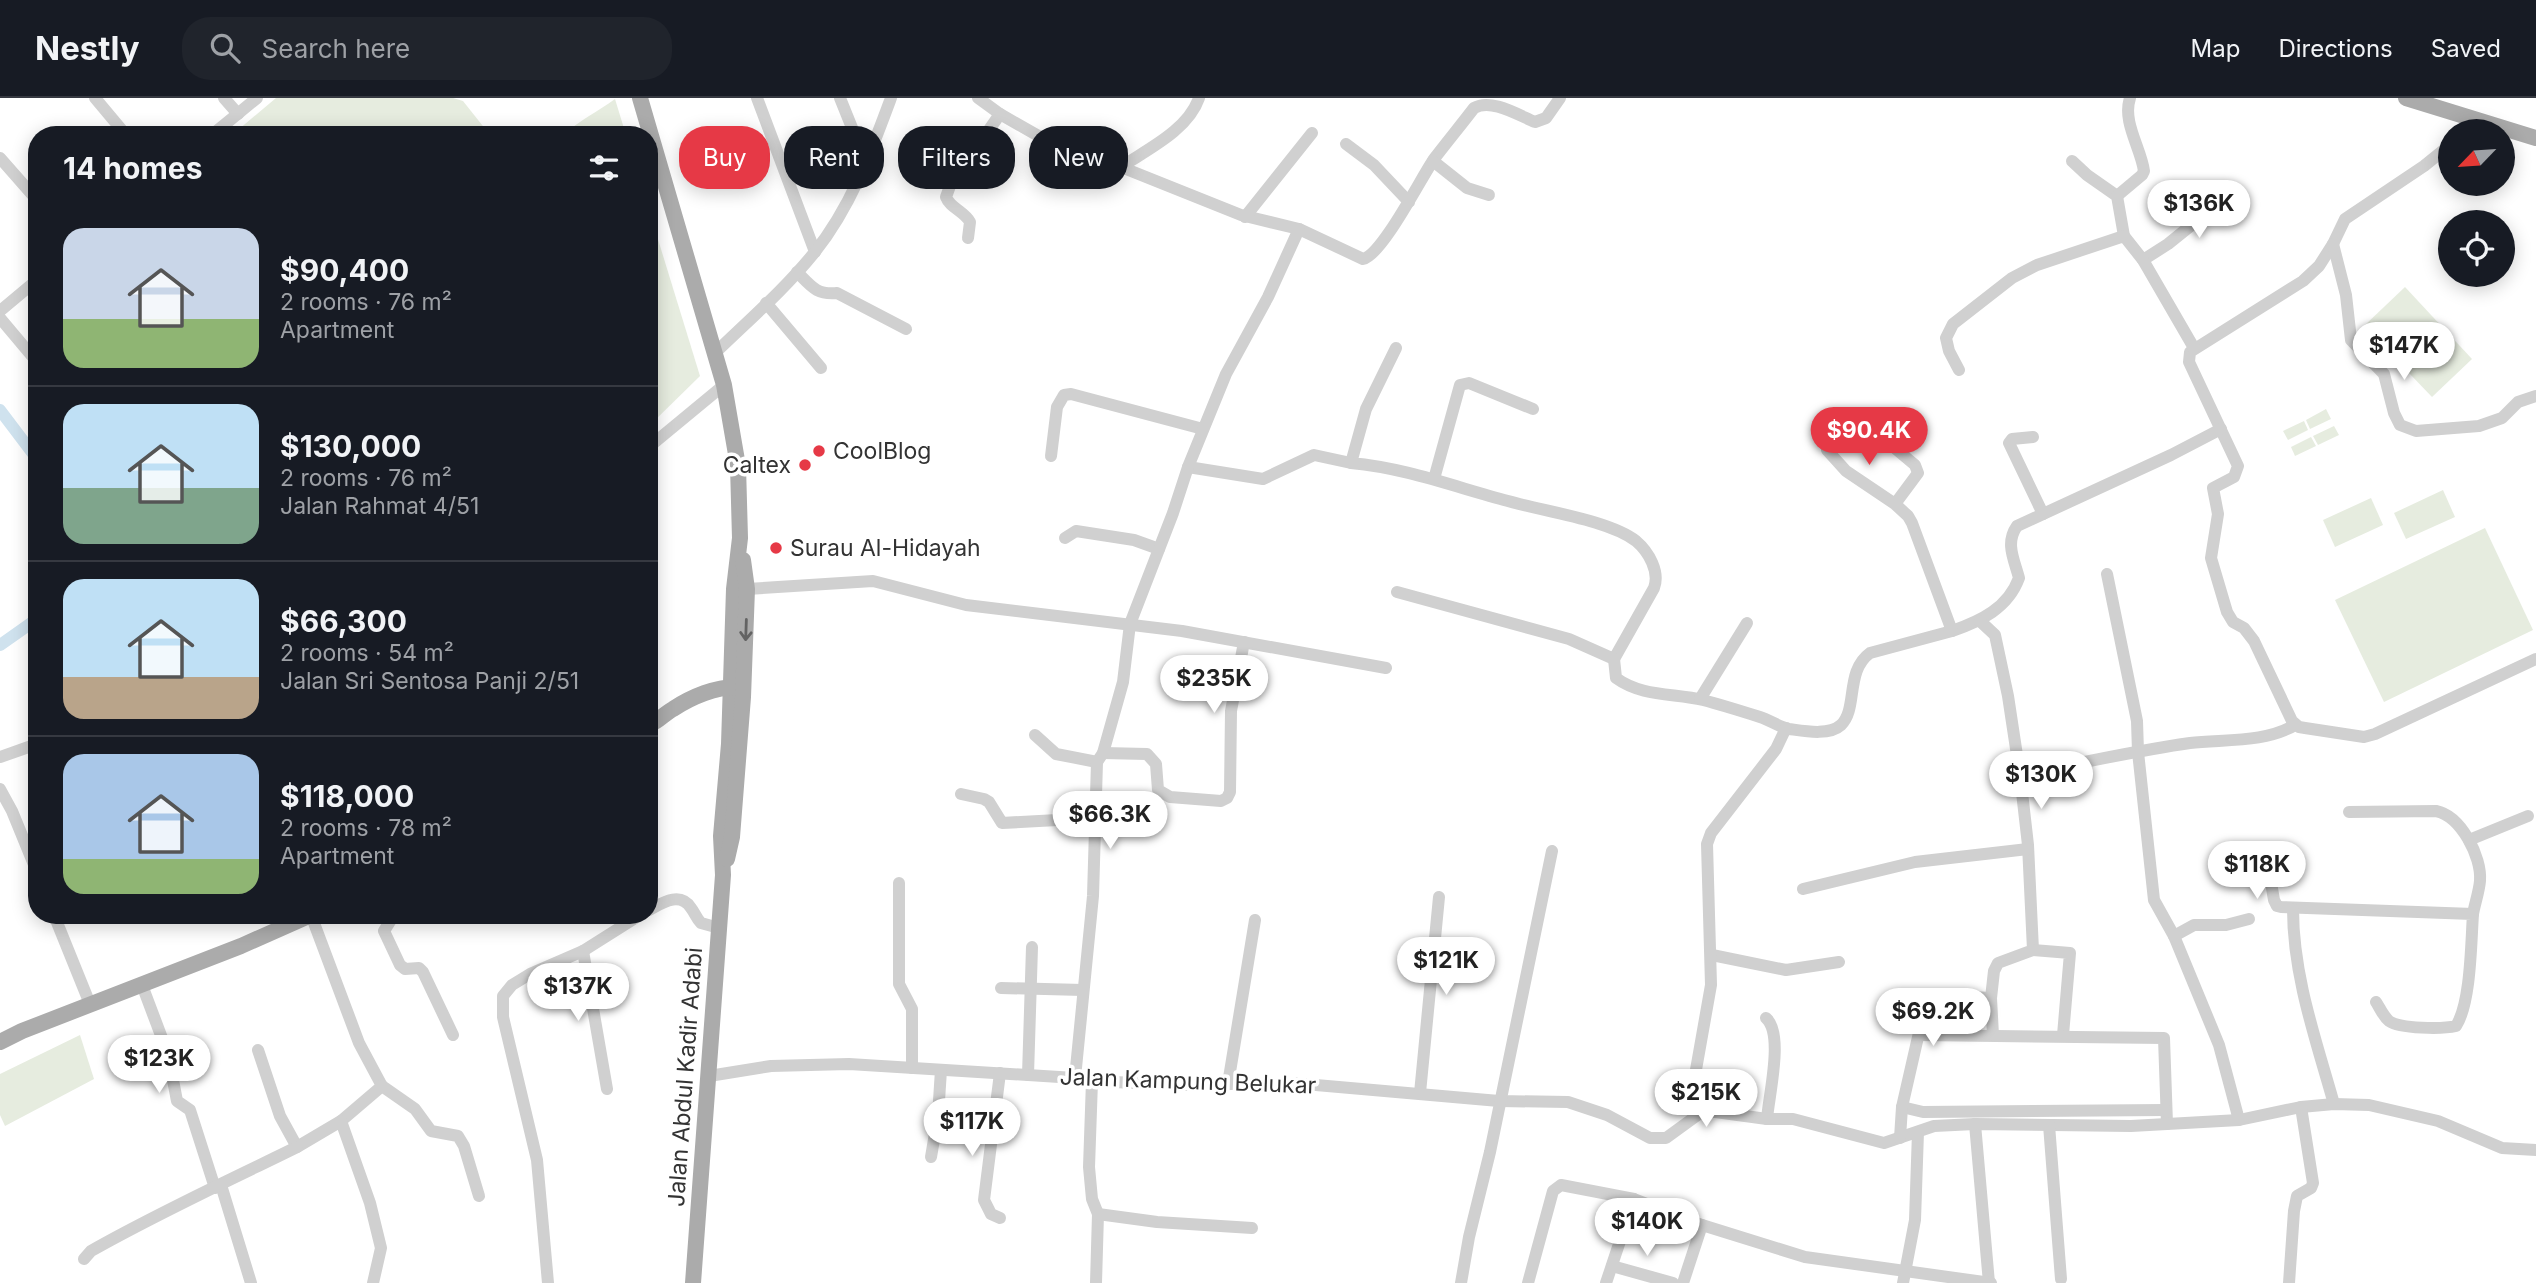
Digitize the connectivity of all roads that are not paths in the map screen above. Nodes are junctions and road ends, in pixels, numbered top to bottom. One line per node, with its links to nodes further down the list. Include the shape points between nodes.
1 (95, 98): 16 (street)
2 (224, 98): 13 (street)
3 (257, 98): 13 (street)
4 (640, 98): 18 (main road, Jalan Abdul Kadir Adabi)
5 (757, 98): 44 (street)
6 (840, 98): 19 (street)
7 (891, 98): 20 (street)
8 (978, 98): 14 (street)
9 (1199, 98): 31 (street, via 1190,116)
10 (1560, 98): 29 (street, via 1546,118 1535,122 1494,104 1480,104)
11 (2130, 98): 37 (street, via 2130,124 2144,171)
12 (2406, 98): 15 (main road)
13 (238, 114): 17 (street)
14 (1000, 114): 21 (street); 42 (street, via 946,197 971,222)
15 (2455, 119)
16 (118, 126)
17 (223, 126)
18 (648, 126)
19 (851, 126)
20 (881, 126)
21 (1029, 131)
22 (1312, 133): 39 (street)
23 (2515, 134): 24 (main road)
24 (2536, 138)
25 (1346, 144): 38 (street, via 1374,165)
26 (2438, 155): 43 (street, via 2345,219)
27 (0, 158): 34 (street)
28 (658, 159): 55 (main road, Jalan Abdul Kadir Adabi)
29 (1433, 161): 36 (street, via 1466,188); 38 (street)
30 (2072, 161): 37 (street)
31 (1128, 162)
32 (1128, 170): 39 (street)
33 (854, 189): 44 (street)
34 (28, 190)
35 (2235, 190): 45 (street)
36 (1489, 195)
37 (2117, 196): 41 (street)
38 (1409, 202): 40 (street, via 1368,258)
39 (1245, 216): 40 (street)
40 (1299, 229): 61 (street)
41 (2124, 236): 45 (street); 57 (street, via 2011,278 1953,324 1946,338)
42 (968, 238)
43 (2333, 244): 53 (street, via 2303,281); 59 (street, via 2351,341 2384,374 2400,425 2416,431 2479,426 2502,418 2518,402)
44 (815, 252): 46 (street)
45 (2143, 260): 53 (street)
46 (797, 272): 48 (street); 51 (street, via 824,294 836,293)
47 (28, 288): 49 (street)
48 (766, 303): 55 (street); 56 (street)
49 (0, 312)
50 (0, 318): 54 (street)
51 (906, 329)
52 (1396, 348): 66 (street, via 1366,409)
53 (2194, 348): 62 (street, via 2189,362)
54 (28, 351)
55 (715, 352): 58 (main road, Jalan Abdul Kadir Adabi)
56 (821, 368)
57 (1959, 370)
58 (724, 385): 64 (street); 71 (main road, Jalan Abdul Kadir Adabi, via 738,466)
59 (2536, 396)
60 (1533, 409): 68 (street, via 1469,383 1460,385)
61 (1203, 429): 65 (street, via 1064,395 1057,407); 67 (street)
62 (2221, 429): 70 (street); 88 (street, via 2238,471 2213,488 2218,514 2212,565 2230,618 2254,641)
63 (2033, 437): 70 (street, via 2009,443)
64 (658, 440)
65 (1051, 456)
66 (1351, 463): 67 (street, via 1314,455 1263,479); 68 (street, via 1386,466)
67 (1188, 467): 73 (street)
68 (1434, 479): 82 (street, via 1596,523 1638,543 1656,581)
69 (1895, 504): 69 (street, via 1846,471 1827,450 1833,428 1859,418 1915,464 1917,473); 80 (street, via 1912,523)
70 (2043, 514): 77 (street, via 2017,526 2011,534 2016,585 2007,601)
71 (740, 538): 75 (main road, Jalan Abdul Kadir Adabi); 85 (main road, Jalan Abdul Kadir Adabi, via 734,589)
72 (1065, 538): 73 (street, via 1076,531 1134,540)
73 (1158, 549): 79 (street)
74 (2107, 574): 92 (street, via 2137,721)
75 (747, 589): 79 (street, via 873,581 966,605); 85 (main road, Jalan Abdul Kadir Adabi, one-way to 85)
76 (1397, 592): 82 (street, via 1569,639)
77 (1980, 621): 80 (street); 95 (street, via 1995,635)
78 (1747, 623): 86 (street)
79 (1130, 624): 81 (street); 94 (street, via 1123,682)
80 (1952, 631): 89 (street, via 1861,659 1839,727 1826,731)
81 (1244, 642): 84 (street); 94 (street, via 1231,711 1227,798 1170,797 1158,790 1156,764 1147,754)
82 (1614, 659): 86 (street, via 1616,678 1622,682 1651,692)
83 (2536, 659): 88 (street, via 2375,734 2355,736)
84 (1386, 668)
85 (737, 692): 87 (main road, via 712,690); 119 (main road, Jalan Abdul Kadir Adabi, via 732,837 723,874)
86 (1700, 699): 89 (street)
87 (658, 720)
88 (2295, 725): 92 (street, via 2245,739)
89 (1786, 728): 124 (street, via 1776,749 1707,844)
90 (1035, 734): 94 (street, via 1056,754)
91 (28, 747): 93 (street)
92 (2138, 752): 95 (street); 120 (street, via 2154,900)
93 (0, 757)
94 (1100, 757): 100 (street)
95 (2020, 775): 102 (street)
96 (0, 789): 103 (street)
97 (961, 794): 100 (street, via 984,799 1002,822)
98 (2349, 812): 101 (street, via 2446,813)
99 (2528, 816): 101 (street)
100 (1094, 818): 129 (street, via 1093,896)
101 (2469, 840): 111 (street, via 2480,879)
102 (2028, 849): 107 (street, via 1915,862); 122 (street)
103 (28, 850)
104 (1552, 851): 151 (street)
105 (2266, 853): 110 (street, via 2277,906)
106 (899, 883): 140 (street, via 899,987 912,1009)
107 (1802, 889)
108 (1439, 897): 150 (street)
109 (658, 905): 119 (street, via 681,900 701,923)
110 (2293, 909): 111 (street); 152 (street, via 2300,985)
111 (2473, 914): 131 (street, via 2462,1018 2456,1026 2397,1025)
112 (2249, 919): 120 (street, via 2194,925)
113 (1255, 920): 147 (street)
114 (58, 924): 132 (street)
115 (289, 924): 126 (main road)
116 (314, 924): 148 (street, via 359,1043)
117 (388, 924): 134 (street, via 384,931 400,965 423,972)
118 (626, 924): 123 (street)
119 (719, 928): 144 (main road, Jalan Abdul Kadir Adabi)
120 (2174, 936): 158 (street, via 2219,1045)
121 (1032, 947): 128 (street)
122 (2033, 950): 130 (street, via 1998,963); 137 (street, via 2070,953)
123 (583, 951): 149 (street); 181 (street, via 530,974 503,996 503,1017 537,1160)
124 (1712, 955): 125 (street, via 1786,971); 156 (street, via 1695,1081)
125 (1839, 962)
126 (142, 985): 132 (main road); 168 (street, via 168,1054 177,1101 190,1110)
127 (1001, 988): 128 (street)
128 (1029, 989): 129 (street); 143 (street)
129 (1083, 990): 145 (street)
130 (1991, 998): 135 (street, via 1935,995 1926,1002); 136 (street)
131 (2376, 1002)
132 (90, 1004): 138 (main road)
133 (1766, 1018): 157 (street, via 1776,1039)
134 (453, 1035)
135 (1919, 1035): 136 (street); 153 (street)
136 (1993, 1035): 137 (street)
137 (2063, 1035): 155 (street, via 2164,1038)
138 (0, 1042)
139 (258, 1050): 165 (street, via 280,1116)
140 (912, 1068): 141 (street, Jalan Kampung Belukar); 144 (street, Jalan Kampung Belukar, via 784,1066)
141 (940, 1070): 142 (street, Jalan Kampung Belukar); 167 (street)
142 (1000, 1073): 143 (street, Jalan Kampung Belukar); 172 (street, via 984,1200 991,1214)
143 (1028, 1075): 145 (street, Jalan Kampung Belukar)
144 (709, 1076): 182 (main road, Jalan Abdul Kadir Adabi)
145 (1076, 1078): 146 (street, Jalan Kampung Belukar)
146 (1092, 1081): 147 (street, Jalan Kampung Belukar); 171 (street, via 1090,1186)
147 (1228, 1083): 150 (street, Jalan Kampung Belukar)
148 (382, 1086): 159 (street); 169 (street, via 415,1109 431,1131 458,1136)
149 (607, 1089)
150 (1420, 1093): 151 (street, Jalan Kampung Belukar)
151 (1499, 1101): 156 (street, Jalan Kampung Belukar, via 1568,1102 1607,1115 1650,1138 1666,1138); 184 (street)
152 (2334, 1104): 154 (street); 166 (street, via 2405,1112 2502,1148)
153 (1902, 1107): 155 (street, via 1923,1112); 164 (street)
154 (2301, 1107): 158 (street); 190 (street, via 2313,1183 2295,1203)
155 (2166, 1110): 161 (street)
156 (1699, 1114): 157 (street, via 1708,1111)
157 (1767, 1119): 164 (street, via 1793,1119 1884,1143)
158 (2239, 1120): 161 (street)
159 (341, 1121): 165 (street); 180 (street, via 381,1248)
160 (1975, 1124): 162 (street); 163 (street, via 1934,1126); 189 (street)
161 (2167, 1124): 162 (street)
162 (2049, 1125): 178 (street)
163 (1918, 1132): 164 (street); 177 (street, via 1915,1220)
164 (1900, 1138)
165 (297, 1147): 168 (street)
166 (2536, 1150)
167 (930, 1157)
168 (218, 1186): 175 (street, via 149,1218); 179 (street)
169 (479, 1196)
170 (1634, 1199): 173 (street); 176 (street); 185 (street, via 1561,1185 1553,1191)
171 (1098, 1214): 174 (street); 183 (street)
172 (1000, 1219)
173 (1702, 1225): 177 (street, via 1805,1257); 188 (street)
174 (1252, 1228)
175 (84, 1259)
176 (1612, 1266): 186 (street); 187 (street)
177 (1904, 1278): 189 (street)
178 (2063, 1282)
179 (251, 1283)
180 (373, 1283)
181 (548, 1283)
182 (693, 1283)
183 (1096, 1283)
184 (1461, 1283)
185 (1528, 1283)
186 (1606, 1283)
187 (1673, 1283)
188 (1682, 1283)
189 (1990, 1283)
190 (2289, 1283)

